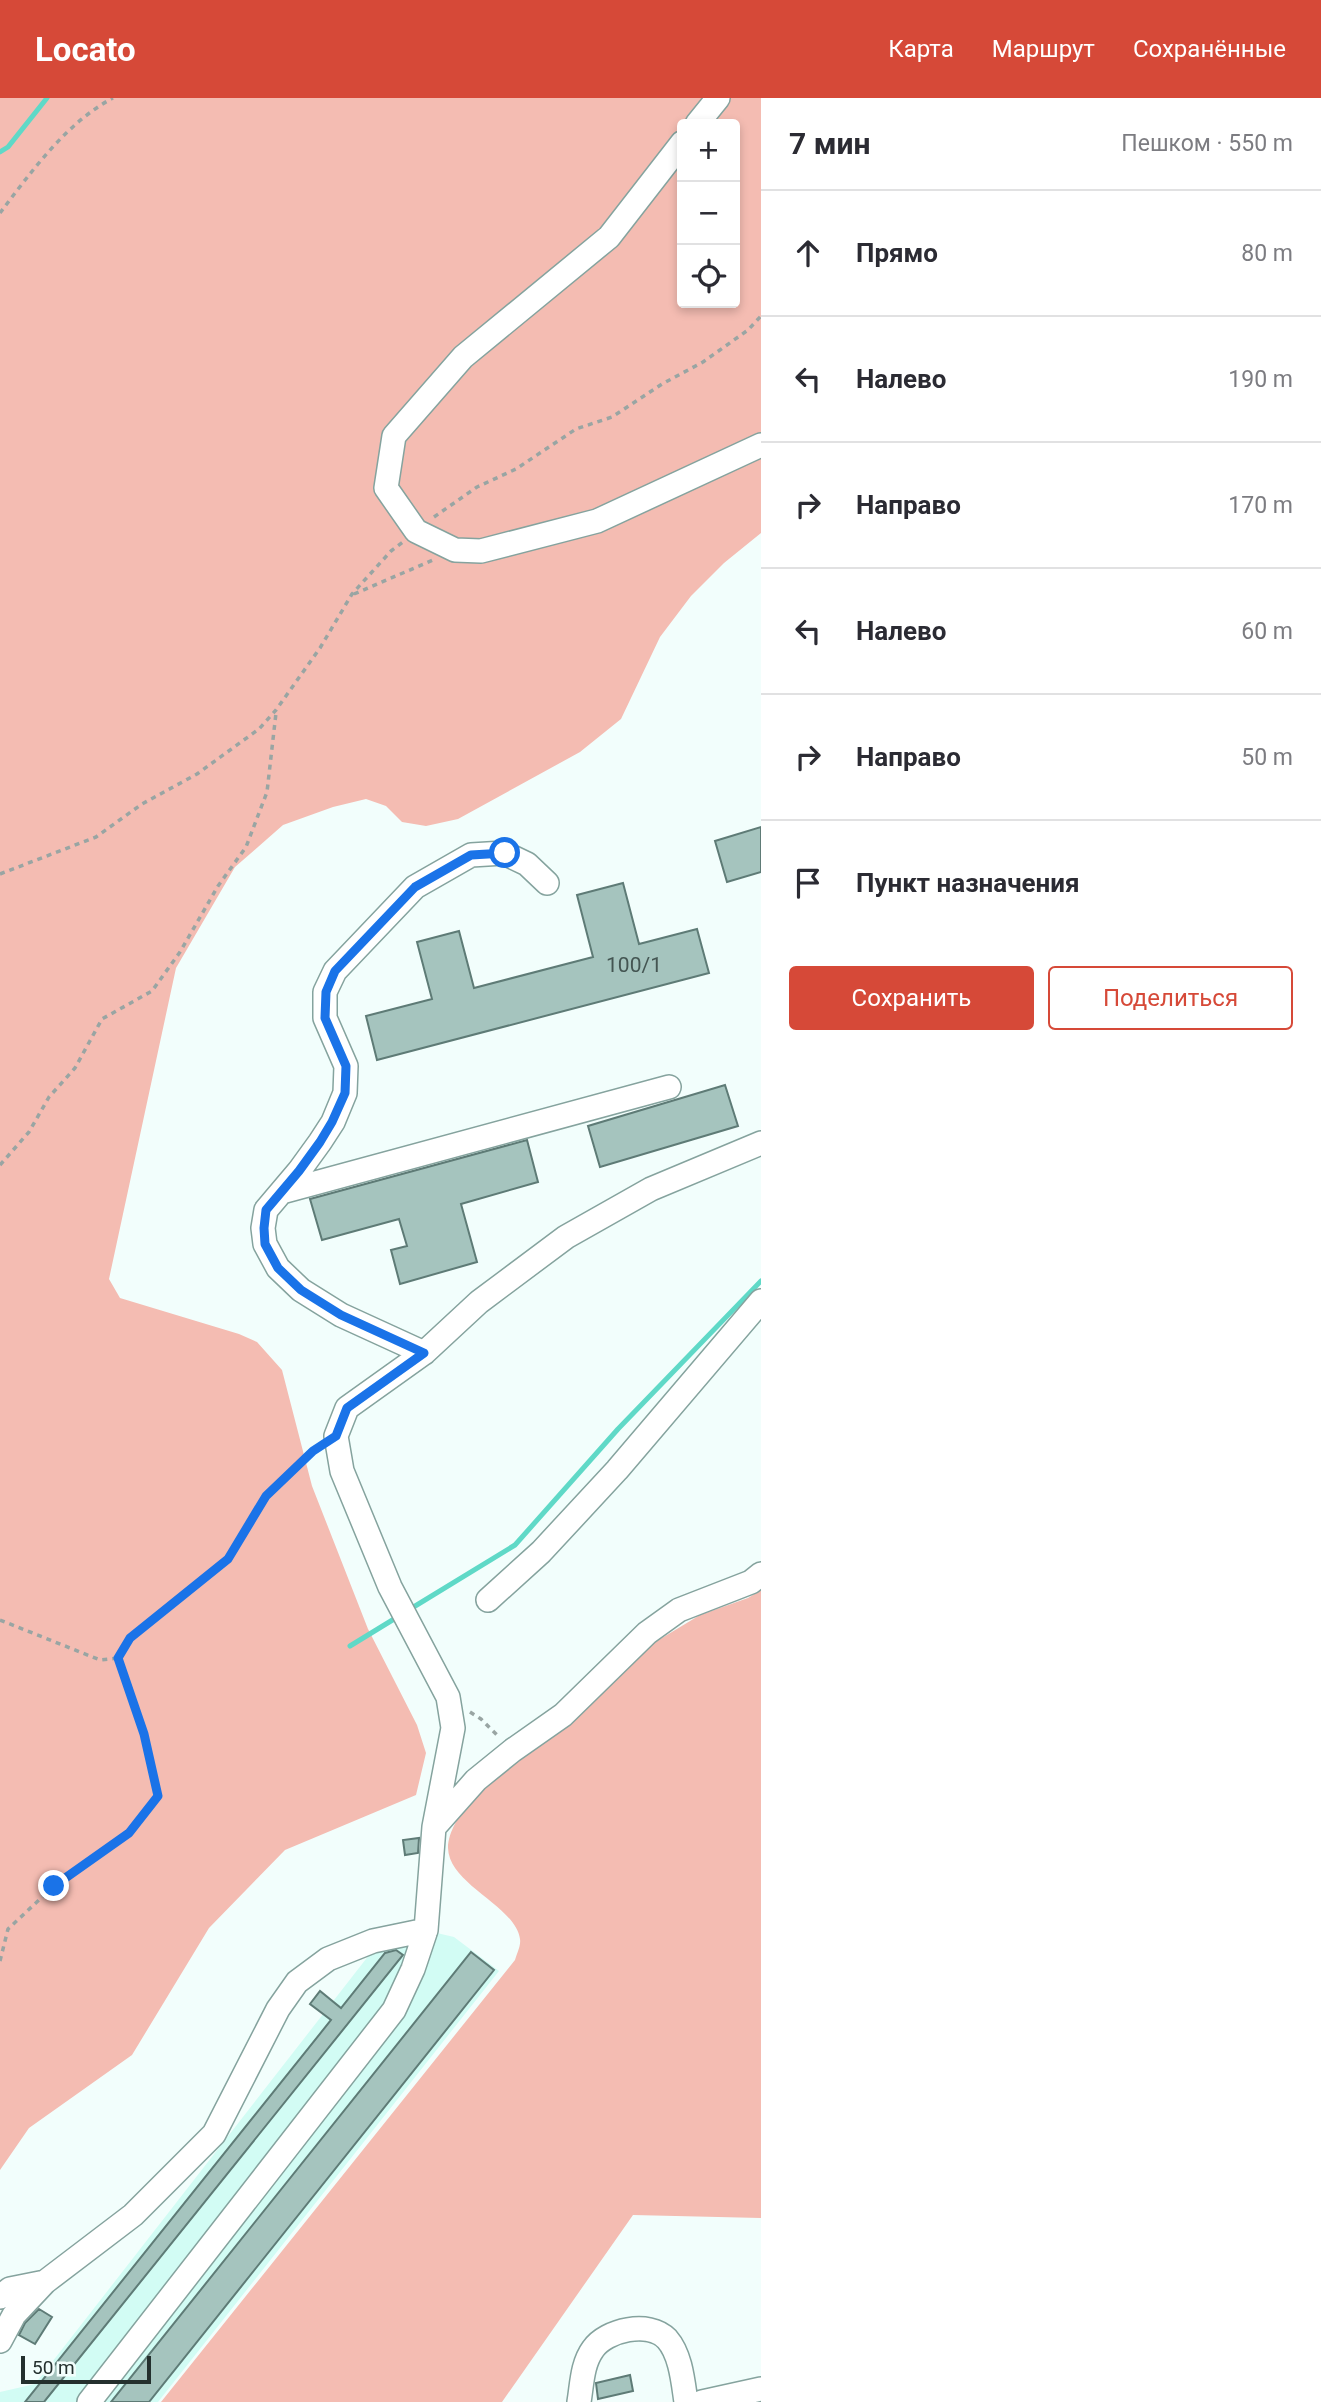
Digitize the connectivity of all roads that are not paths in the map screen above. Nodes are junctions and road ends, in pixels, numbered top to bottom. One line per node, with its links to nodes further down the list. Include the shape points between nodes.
1 (718, 98): 2 (street)
2 (701, 119)
3 (677, 149): 4 (street, via 609,237 463,357 394,436 386,488 416,531 454,550 481,551 597,521)
4 (761, 444)
5 (547, 883): 8 (street, via 527,864 505,853 471,855 415,887 335,971 326,992 325,1018 346,1066 345,1093 332,1122)
6 (669, 1087): 8 (street)
7 (761, 1143): 10 (street, via 651,1189 566,1237 479,1302)
8 (282, 1192): 10 (street, via 266,1210 264,1228 265,1244 278,1268 301,1290 341,1315)
9 (761, 1301): 12 (street, via 609,1479 541,1552)
10 (424, 1353): 13 (street, via 347,1408 336,1436 342,1471 390,1587 448,1697 453,1728)
11 (761, 1574): 13 (street, via 679,1610 647,1633 563,1715 476,1780)
12 (488, 1600)
13 (434, 1827): 14 (street)
14 (426, 1930): 15 (street, via 373,1941 328,1959 297,1982 278,2009 214,2134 133,2215); 19 (street, via 394,2010)
15 (46, 2282): 16 (street, via 10,2289); 17 (street, via 14,2315)
16 (0, 2297)
17 (0, 2341)
18 (761, 2389): 22 (street)
19 (89, 2402)
20 (579, 2402): 21 (street, via 584,2366 594,2347 622,2329 648,2329 666,2339 679,2362)
21 (686, 2402)
22 (702, 2402)

